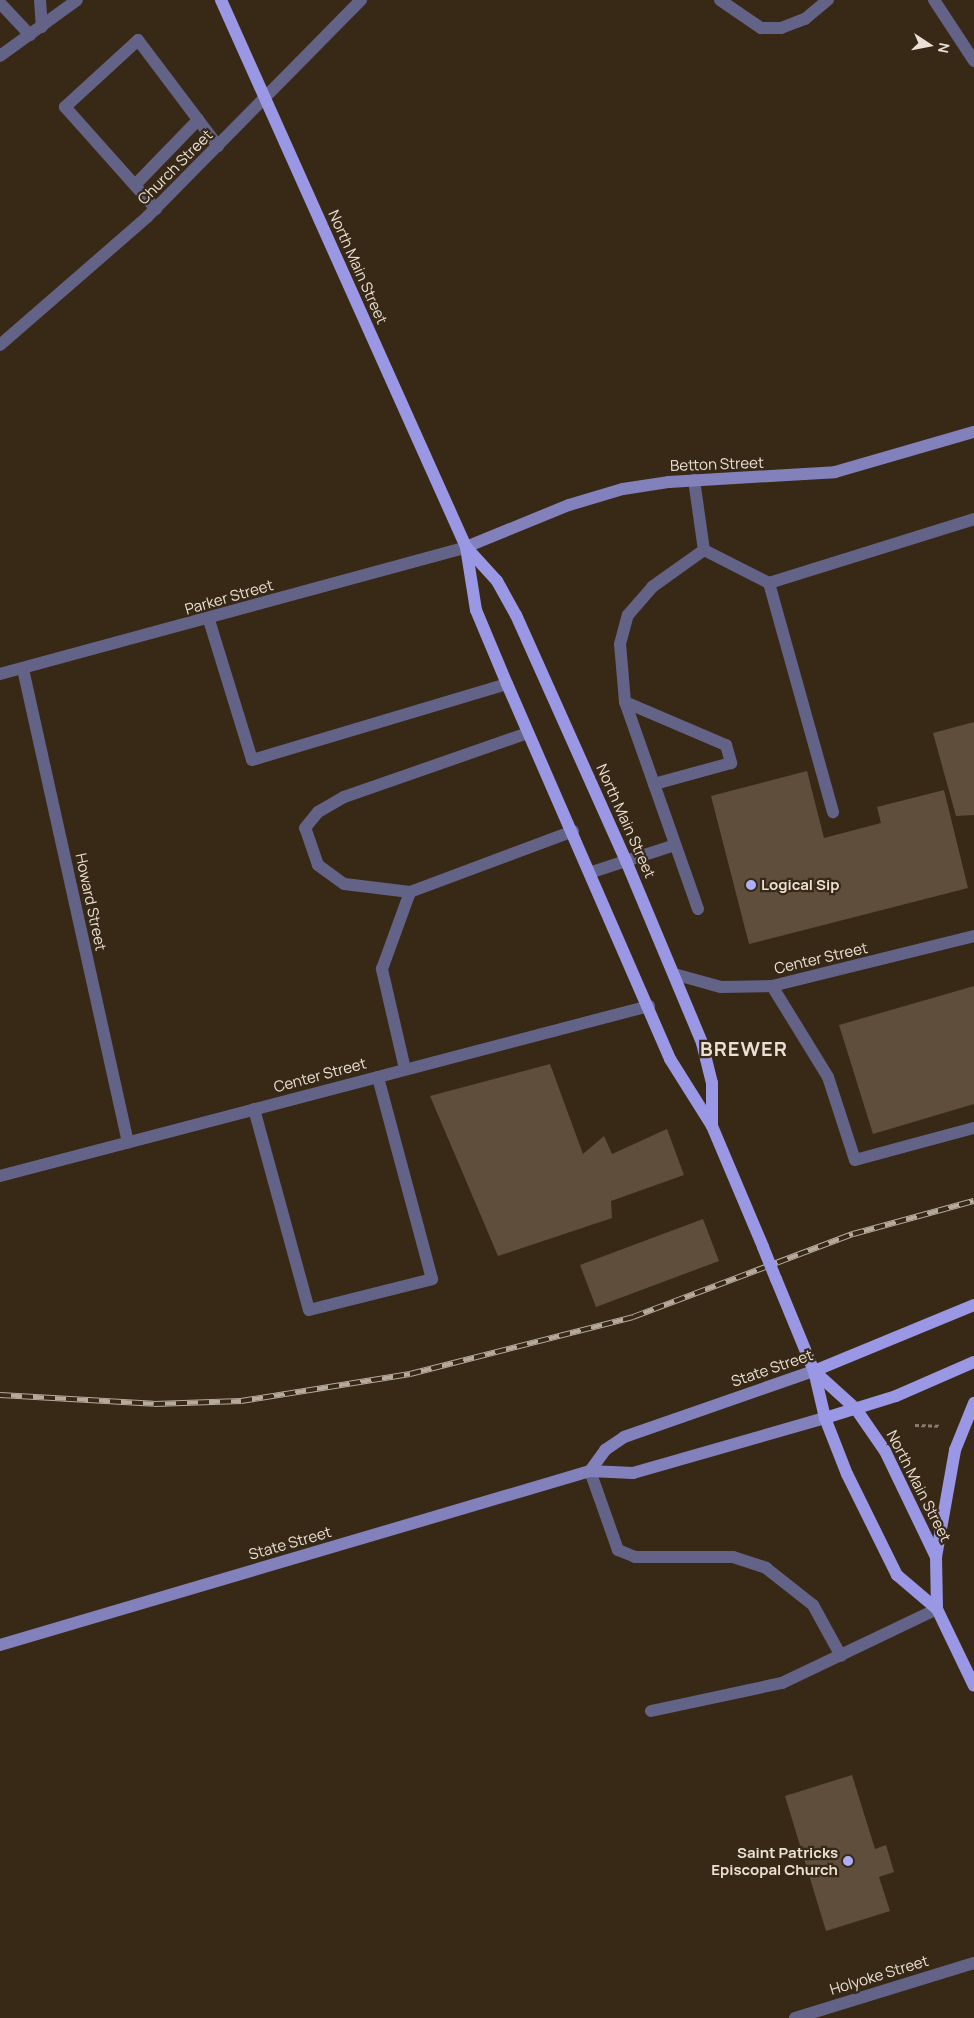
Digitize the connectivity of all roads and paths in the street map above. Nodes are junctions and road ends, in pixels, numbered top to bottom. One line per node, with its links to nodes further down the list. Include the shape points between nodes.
1 (51, 0): 9 (street)
2 (77, 0): 10 (street)
3 (221, 0): 14 (main road, North Main Street)
4 (361, 0): 14 (street, Church Street)
5 (720, 0): 6 (street, via 761,28 781,28 805,18)
6 (828, 0)
7 (934, 0): 13 (street)
8 (0, 3): 11 (street)
9 (40, 4): 10 (street)
10 (42, 27): 11 (street)
11 (30, 35): 12 (street)
12 (0, 56)
13 (974, 61)
14 (264, 97): 16 (street, Church Street); 23 (main road, North Main Street)
15 (198, 120): 16 (street); 17 (street); 17 (street, via 138,40 65,107)
16 (218, 146): 18 (street, Church Street)
17 (135, 185): 18 (street)
18 (156, 209): 19 (street, Church Street)
19 (0, 344)
20 (974, 432): 21 (main road, Betton Street, via 835,472)
21 (694, 480): 23 (main road, Betton Street, via 597,496); 24 (street)
22 (974, 519): 25 (street)
23 (466, 547): 26 (street, Parker Street); 29 (main road, North Main Street, via 476,610); 36 (main road, North Main Street, via 497,581 516,615)
24 (704, 550): 25 (street); 30 (street, via 652,588 628,615 620,644)
25 (769, 583): 33 (street)
26 (209, 620): 27 (street, Parker Street); 29 (street, via 252,760)
27 (23, 669): 28 (street, Parker Street); 49 (street, Howard Street)
28 (0, 674)
29 (507, 684): 31 (main road, North Main Street)
30 (625, 702): 32 (street); 32 (street, via 726,745 731,763)
31 (528, 733): 34 (main road, North Main Street); 38 (street, via 344,797 318,812 306,828 318,866 344,884)
32 (654, 784): 35 (street)
33 (833, 812)
34 (574, 831): 37 (main road, North Main Street); 38 (street)
35 (675, 844): 36 (street); 39 (street)
36 (626, 861): 37 (street); 41 (main road, North Main Street)
37 (592, 872): 43 (main road, North Main Street)
38 (410, 892): 44 (street, via 382,969)
39 (698, 909)
40 (974, 936): 42 (street, Center Street)
41 (674, 974): 42 (street, Center Street, via 720,987); 47 (main road, North Main Street, via 708,1064)
42 (772, 986): 48 (street, via 785,1013 828,1077 855,1160)
43 (648, 1006): 44 (street, Center Street); 47 (main road, North Main Street, via 678,1075)
44 (405, 1070): 45 (street, Center Street)
45 (378, 1076): 46 (street, Center Street); 46 (street, via 432,1279 309,1310)
46 (254, 1109): 49 (street, Center Street)
47 (712, 1126): 53 (main road, North Main Street, bridge)
48 (974, 1128)
49 (128, 1142): 50 (street, Center Street)
50 (0, 1176)
51 (974, 1306): 53 (main road, State Street)
52 (974, 1362): 55 (main road, State Street)
53 (814, 1371): 55 (main road, North Main Street); 56 (main road, North Main Street); 59 (main road, State Street, via 624,1437 605,1450)
54 (974, 1403): 60 (main road, via 955,1450)
55 (856, 1409): 56 (main road, State Street); 60 (main road, North Main Street, via 885,1451)
56 (825, 1418): 59 (main road, State Street, via 633,1473); 61 (main road, North Main Street, via 897,1575 914,1595)
57 (915, 1425): 58 (path)
58 (944, 1426)
59 (590, 1471): 62 (main road, State Street); 63 (street, via 618,1550 635,1557 733,1557 766,1568 813,1605)
60 (936, 1557): 61 (main road, North Main Street)
61 (937, 1609): 63 (street); 64 (main road, North Main Street)
62 (0, 1645)
63 (841, 1656): 65 (street, via 764,1689)
64 (974, 1686)
65 (651, 1711)
66 (974, 1963): 67 (street, Holyoke Street)
67 (794, 2018)

